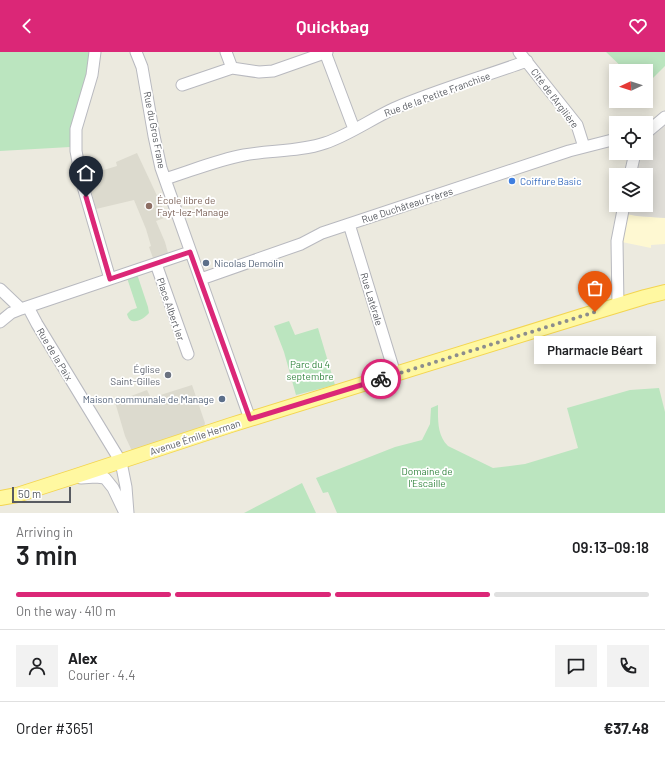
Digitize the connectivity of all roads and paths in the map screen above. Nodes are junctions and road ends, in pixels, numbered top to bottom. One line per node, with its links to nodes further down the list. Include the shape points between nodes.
1 (95, 52): 19 (street, via 92,75 76,129 76,151 82,183)
2 (136, 52): 14 (street, Rue du Gros Frane, via 142,67 154,136)
3 (226, 52): 7 (street)
4 (326, 52): 7 (street, via 273,70 259,72); 11 (street)
5 (519, 52): 6 (street, Cité de l'Argilière)
6 (526, 61): 11 (street, Rue de la Petite Franchise, via 397,107); 13 (street, Cité de l'Argilière, via 577,125)
7 (232, 68): 8 (street)
8 (182, 85)
9 (665, 117): 10 (street)
10 (653, 127)
11 (354, 129): 14 (street, Rue de la Petite Franchise, via 323,144 224,159)
12 (609, 141): 13 (street, Rue Duchâteau Frères)
13 (584, 147): 16 (street, Rue Duchâteau Frères)
14 (165, 179): 17 (street, Rue du Gros Frane)
15 (623, 212): 23 (street, via 617,241)
16 (349, 224): 20 (street, Rue Duchâteau Frères); 27 (street, Rue Latérale)
17 (190, 252): 18 (street); 20 (street)
18 (156, 264): 19 (street); 26 (street, Place Albert Ier)
19 (110, 279): 24 (street)
20 (200, 280): 28 (street)
21 (0, 289): 24 (street, Rue de la Paix)
22 (665, 292): 23 (main road, Avenue Émile Herman)
23 (618, 305): 27 (main road, Avenue Émile Herman)
24 (24, 308): 25 (street, via 11,313); 29 (street, Rue de la Paix, via 37,324)
25 (0, 322)
26 (188, 354)
27 (396, 374): 28 (main road, Avenue Émile Herman)
28 (250, 419): 29 (main road, Avenue Émile Herman)
29 (121, 462): 30 (main road, Avenue Émile Herman); 32 (street, via 126,487)
30 (73, 477): 31 (main road, Avenue Émile Herman); 32 (street, via 105,478)
31 (0, 499)
32 (127, 513)

